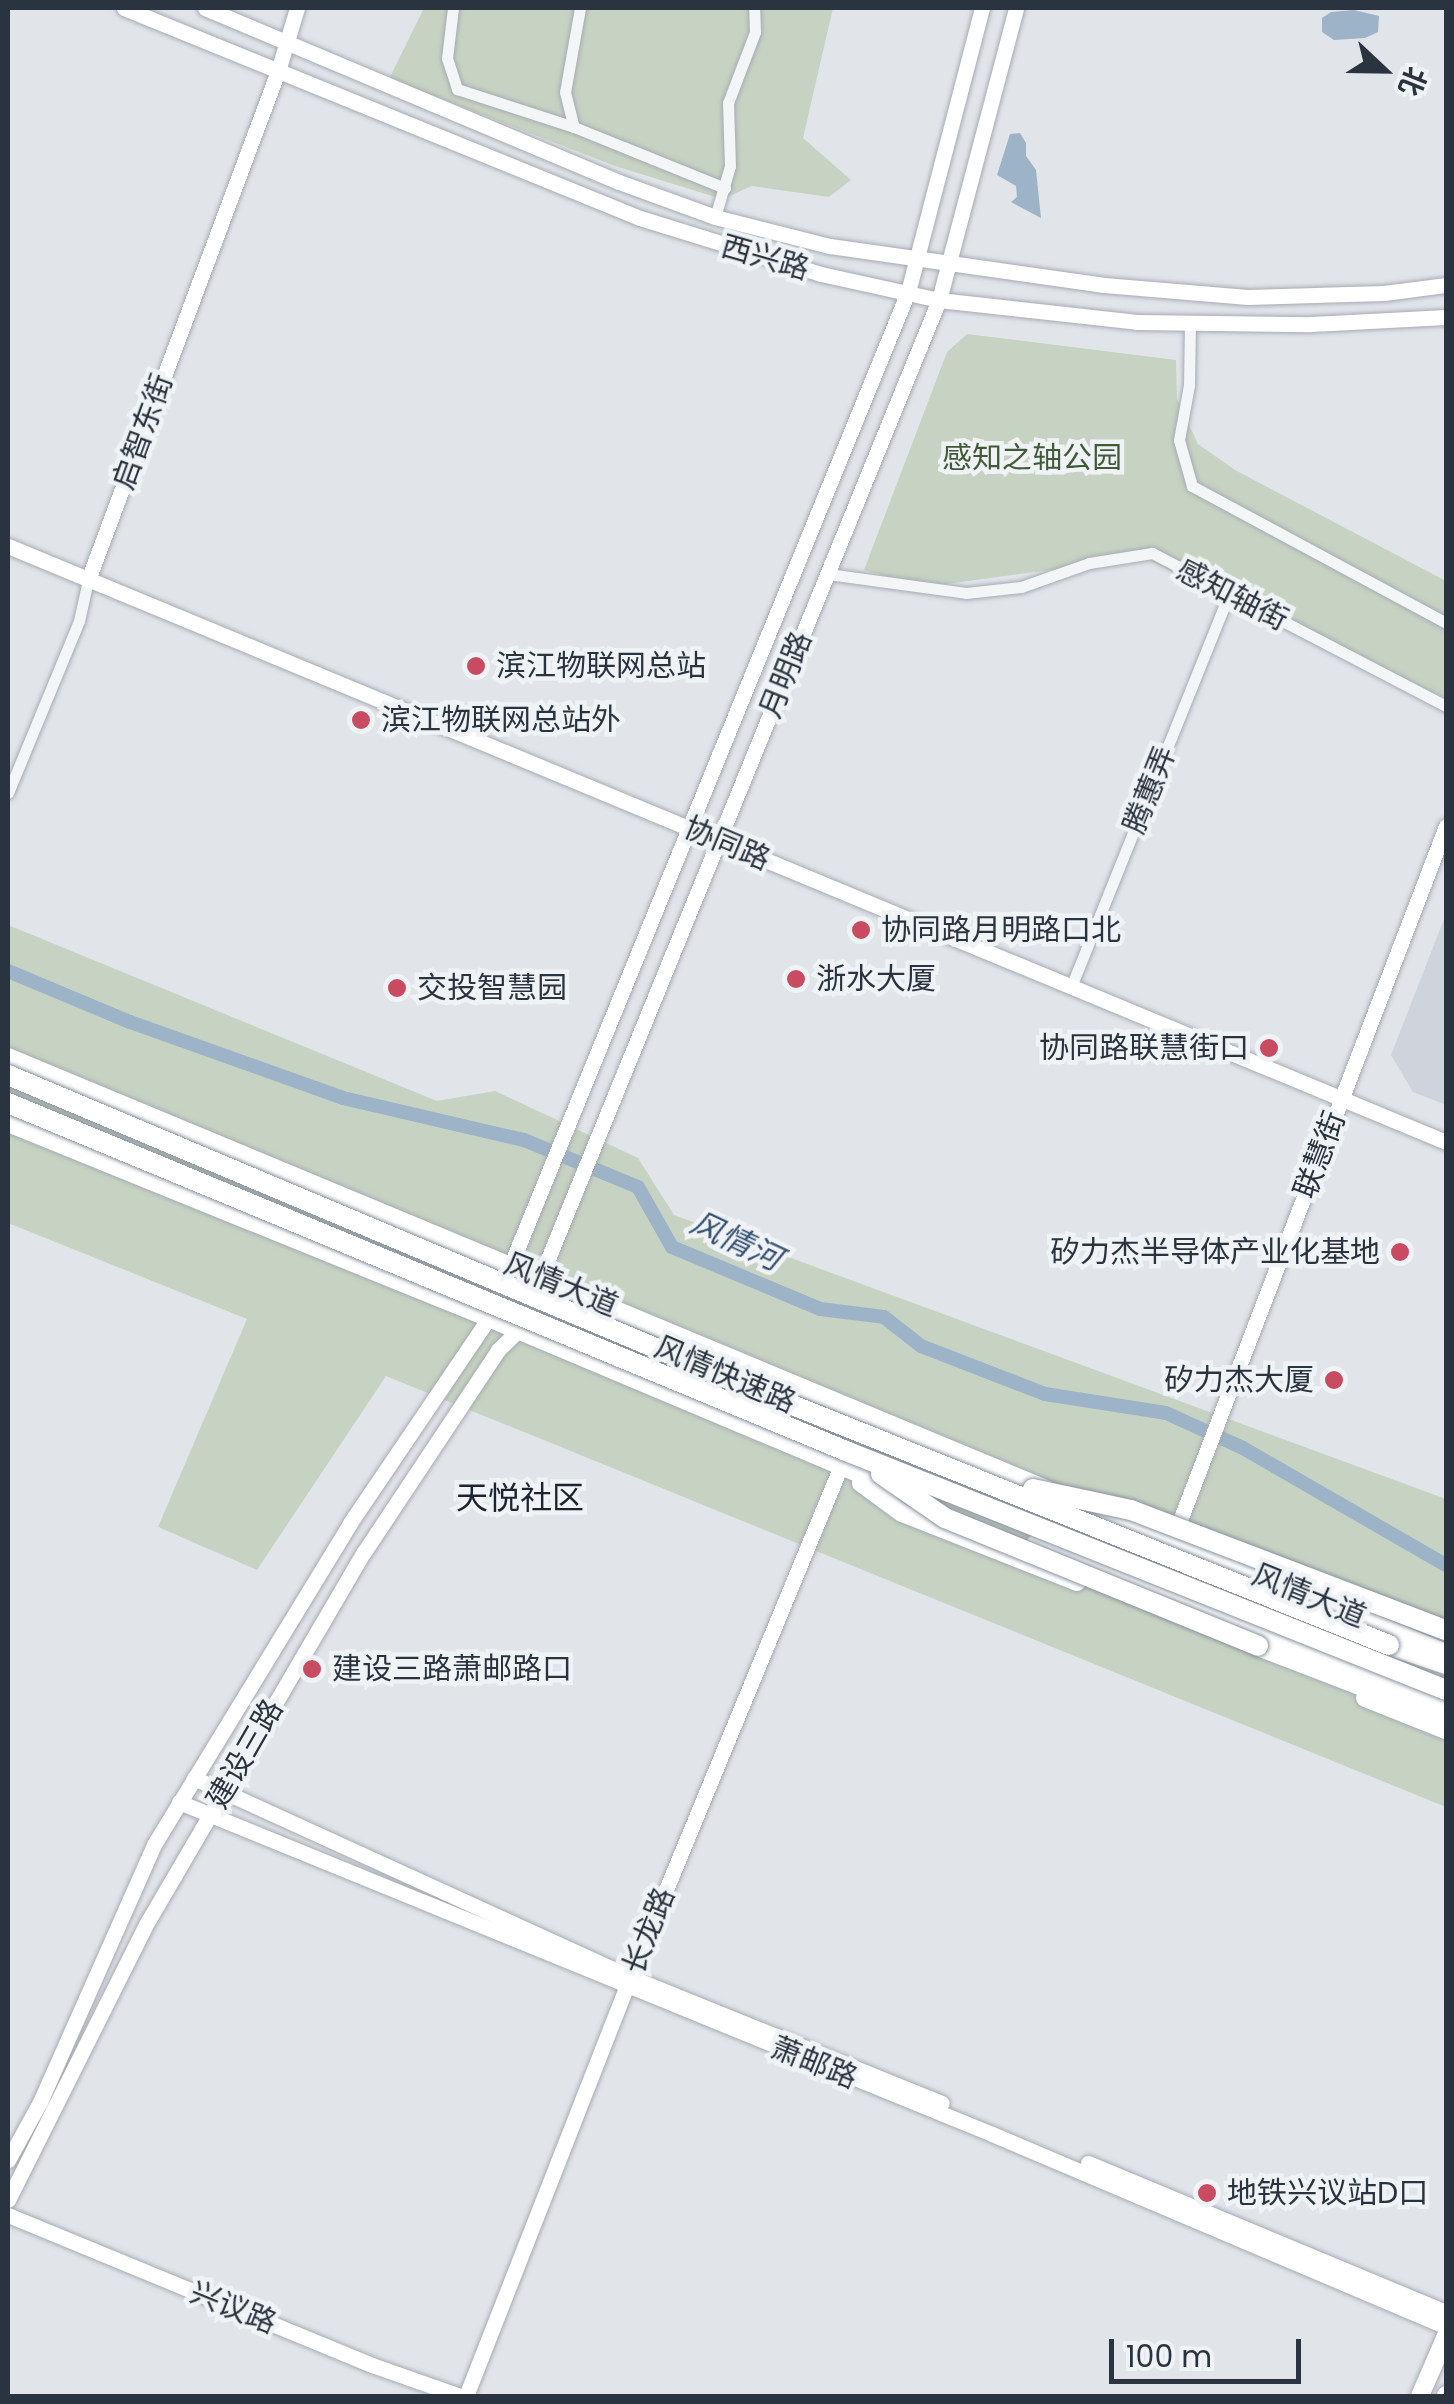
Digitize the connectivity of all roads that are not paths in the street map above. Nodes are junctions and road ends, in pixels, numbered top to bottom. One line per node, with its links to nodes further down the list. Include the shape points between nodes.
1 (124, 8): 10 (street, 西兴路)
2 (205, 8): 9 (street, 西兴路)
3 (297, 8): 9 (street, 启智东街)
4 (453, 8): 11 (street, via 448,58 457,89)
5 (580, 8): 11 (street, via 565,92)
6 (754, 8): 12 (street, via 755,32 728,104)
7 (982, 8): 14 (street, 月明路)
8 (1016, 8): 15 (street, 月明路)
9 (286, 41): 10 (street, 启智东街); 13 (street, 西兴路, via 529,146)
10 (278, 70): 17 (street, 西兴路, via 640,218 745,254); 23 (street, 启智东街)
11 (574, 127): 12 (street)
12 (725, 188): 13 (street)
13 (716, 217): 14 (street, 西兴路)
14 (916, 260): 15 (street, 西兴路); 17 (street, 月明路)
15 (950, 263): 16 (street, 西兴路, via 1248,297); 18 (street, 月明路)
16 (1446, 285)
17 (908, 292): 18 (street, 西兴路); 28 (street, 月明路)
18 (940, 300): 20 (street, 西兴路); 22 (street, 月明路)
19 (1446, 317): 20 (street, 西兴路)
20 (1190, 322): 25 (street, via 1179,440 1192,486)
21 (8, 546): 23 (street, 协同路)
22 (828, 574): 24 (street, 感知轴街, via 966,594 1152,553); 30 (street, 月明路)
23 (88, 580): 27 (street, 启智东街, via 79,621); 28 (street, 协同路)
24 (1230, 593): 26 (street, 感知轴街); 31 (street, 腾蕙弄)
25 (1446, 623)
26 (1446, 706)
27 (8, 793)
28 (686, 826): 30 (street, 协同路); 38 (street, 月明路)
29 (1446, 826): 34 (street, 联慧街)
30 (718, 842): 31 (street, 协同路); 39 (street, 月明路)
31 (1071, 987): 34 (street, 协同路)
32 (8, 1057): 38 (main road, 风情大道)
33 (8, 1076): 43 (highway, 风情快速路, bridge, via 760,1392)
34 (1342, 1099): 37 (street, 协同路); 44 (street, 联慧街)
35 (8, 1102): 42 (highway, 风情快速路, bridge)
36 (8, 1123): 40 (main road, 风情大道)
37 (1446, 1142)
38 (510, 1265): 39 (main road, 风情大道); 40 (street, 月明路)
39 (540, 1277): 41 (street, 月明路); 44 (main road, 风情大道)
40 (489, 1318): 41 (main road, 风情大道); 52 (street, 建设三路, via 350,1522)
41 (519, 1330): 42 (main road, 风情大道); 53 (street, 建设三路, via 498,1350 364,1552)
42 (843, 1460): 48 (highway, 风情快速路, bridge); 49 (main road, 风情大道); 50 (highway, bridge, via 945,1518); 51 (main road, via 902,1513); 56 (street, 长龙路)
43 (984, 1478): 45 (highway, bridge, via 1131,1510); 47 (highway, 风情快速路, bridge)
44 (1172, 1540): 46 (main road, 风情大道)
45 (1446, 1630)
46 (1446, 1653)
47 (1446, 1664)
48 (1446, 1690)
49 (1446, 1704)
50 (1446, 1718)
51 (1446, 1730)
52 (194, 1778): 53 (street, 萧邮路); 54 (street, 建设三路)
53 (225, 1789): 55 (street, 建设三路); 56 (street, 萧邮路)
54 (179, 1802): 55 (street, 萧邮路); 57 (street, 建设三路)
55 (211, 1813): 56 (street, 萧邮路); 58 (street, 建设三路, via 148,1920)
56 (628, 1982): 60 (street, 萧邮路); 61 (street, 萧邮路); 63 (street, 长龙路)
57 (8, 2160)
58 (8, 2200)
59 (8, 2215): 63 (street, 兴议路)
60 (1446, 2312)
61 (1446, 2327)
62 (1446, 2336): 64 (main road)
63 (463, 2396)
64 (1420, 2396)

